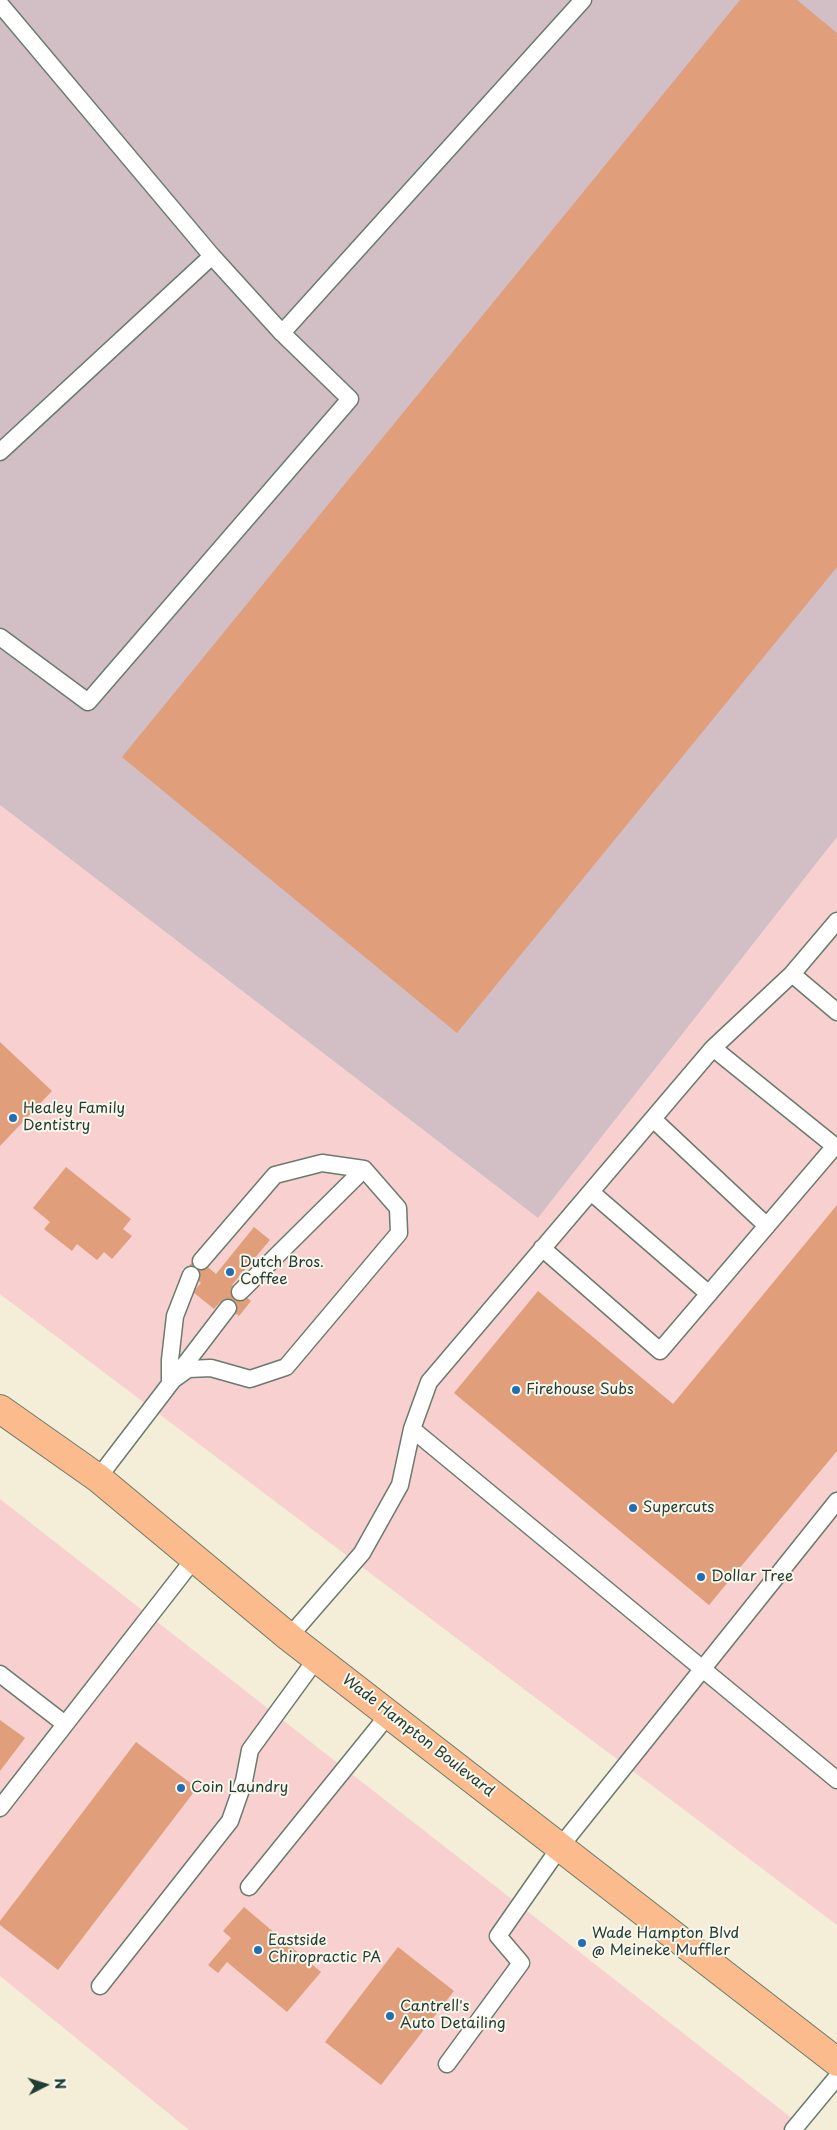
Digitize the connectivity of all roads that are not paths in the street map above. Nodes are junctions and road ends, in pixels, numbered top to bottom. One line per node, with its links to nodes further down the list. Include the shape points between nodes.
1 (583, 0): 4 (lane)
2 (0, 4): 3 (lane)
3 (212, 256): 4 (lane); 5 (lane)
4 (282, 333): 6 (lane, via 350,399 88,702)
5 (0, 452)
6 (0, 637)
7 (837, 922): 8 (lane)
8 (792, 974): 9 (lane); 10 (lane)
9 (837, 1012)
10 (713, 1048): 11 (lane); 12 (lane)
11 (653, 1119): 14 (lane); 15 (lane)
12 (836, 1147): 15 (lane)
13 (364, 1169): 17 (lane, via 322,1163 275,1175); 19 (lane); 22 (lane, via 398,1208 400,1234 286,1367 250,1379 211,1368 188,1369)
14 (590, 1192): 16 (lane); 20 (lane)
15 (767, 1226): 20 (lane)
16 (542, 1248): 20 (lane, via 660,1350); 24 (lane, via 429,1382)
17 (200, 1261)
18 (191, 1275): 22 (lane, via 175,1316)
19 (240, 1292)
20 (709, 1294)
21 (228, 1308): 22 (lane)
22 (170, 1382): 25 (lane)
23 (0, 1409): 25 (main road, Wade Hampton Boulevard)
24 (412, 1429): 28 (lane, via 400,1485 362,1553); 30 (lane)
25 (98, 1478): 27 (main road, Wade Hampton Boulevard)
26 (837, 1500): 30 (lane)
27 (194, 1559): 28 (main road, Wade Hampton Boulevard); 33 (lane)
28 (289, 1637): 29 (main road, Wade Hampton Boulevard)
29 (317, 1658): 32 (main road, Wade Hampton Boulevard); 38 (lane, via 250,1750 244,1781 230,1821)
30 (703, 1669): 34 (lane); 36 (lane)
31 (0, 1674): 33 (lane)
32 (389, 1714): 36 (main road, Wade Hampton Boulevard); 37 (lane)
33 (65, 1724): 35 (lane)
34 (837, 1780)
35 (0, 1808)
36 (560, 1847): 39 (main road, Wade Hampton Boulevard); 40 (lane, via 498,1936 522,1963)
37 (249, 1887)
38 (100, 1986)
39 (837, 2062)
40 (447, 2064)
41 (837, 2077): 42 (lane)
42 (793, 2130)

